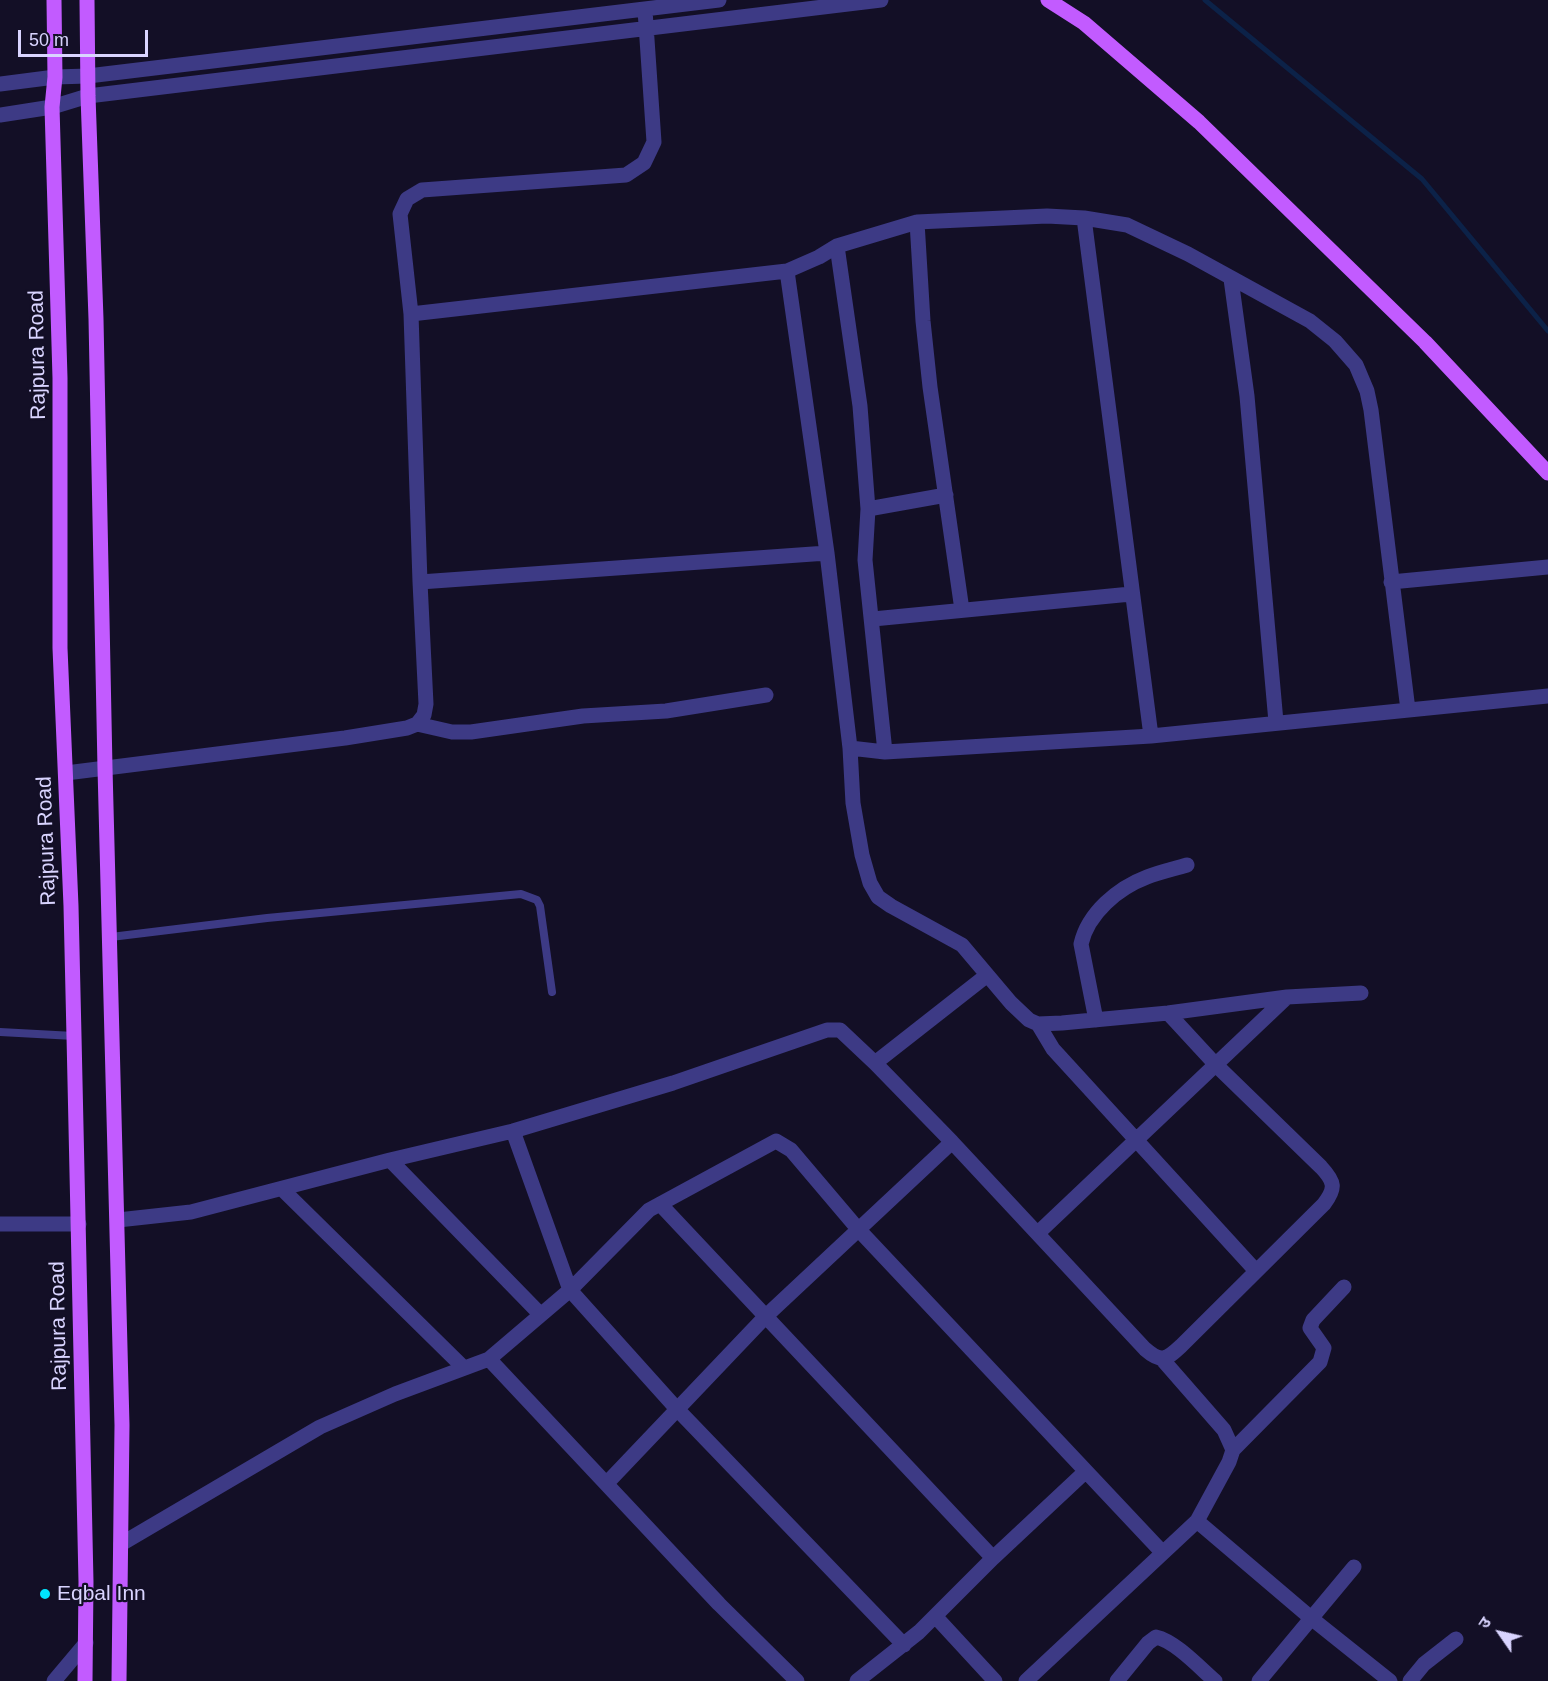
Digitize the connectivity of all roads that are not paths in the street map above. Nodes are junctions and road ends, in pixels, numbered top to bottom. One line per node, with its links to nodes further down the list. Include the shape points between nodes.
1 (54, 0): 10 (main road, Rajpura Road)
2 (87, 0): 9 (main road)
3 (719, 0): 7 (street)
4 (881, 0): 6 (street)
5 (1048, 0): 21 (main road, via 1084,23 1199,122 1425,342)
6 (818, 4): 8 (street)
7 (645, 10): 8 (street); 9 (street)
8 (648, 29): 12 (street); 20 (street, via 654,142 644,163 626,175 422,190 408,198 400,214)
9 (88, 76): 10 (street); 12 (main road)
10 (55, 77): 11 (street); 13 (main road, Rajpura Road)
11 (0, 84)
12 (88, 96): 13 (street); 39 (main road)
13 (52, 107): 14 (street); 40 (main road, Rajpura Road, via 60,378 60,648)
14 (0, 115)
15 (1084, 218): 16 (street); 19 (street, via 1127,225); 28 (street)
16 (917, 222): 17 (street); 22 (street, via 930,387)
17 (837, 246): 18 (street); 23 (street, via 860,406)
18 (787, 271): 20 (street); 24 (street)
19 (1231, 279): 27 (street, via 1293,309 1335,341 1356,365 1371,410); 34 (street, via 1247,396)
20 (411, 314): 26 (street)
21 (1548, 473)
22 (946, 495): 23 (street); 29 (street)
23 (868, 509): 30 (street, via 865,560)
24 (826, 553): 26 (street); 37 (street)
25 (1548, 567): 27 (street)
26 (420, 582): 35 (street, via 426,704)
27 (1391, 582): 33 (street)
28 (1131, 594): 29 (street); 36 (street)
29 (962, 610): 30 (street)
30 (873, 619): 38 (street)
31 (766, 694): 35 (street, via 666,711 583,716 471,732)
32 (1548, 696): 33 (street)
33 (1408, 710): 34 (street)
34 (1276, 722): 36 (street)
35 (417, 724): 39 (street, via 345,738)
36 (1151, 736): 38 (street)
37 (850, 748): 38 (street); 43 (street, via 853,803 870,884 878,897 891,906 962,945)
38 (885, 752)
39 (105, 768): 40 (street); 42 (main road)
40 (66, 773): 51 (main road, Rajpura Road)
41 (1187, 865): 48 (street, via 1147,877 1124,889 1098,910 1083,933 1081,944)
42 (111, 937): 44 (lane, via 520,894 537,900 540,906); 60 (main road)
43 (986, 976): 49 (street, via 1029,1020); 52 (street)
44 (552, 992)
45 (1361, 993): 46 (street)
46 (1287, 997): 47 (street); 53 (street)
47 (1168, 1013): 48 (street); 53 (street)
48 (1096, 1020): 49 (street)
49 (1038, 1024): 55 (street, via 1053,1049)
50 (0, 1032): 51 (lane)
51 (75, 1036): 62 (main road, Rajpura Road)
52 (876, 1063): 54 (street, via 840,1030 827,1030 673,1083); 56 (street)
53 (1216, 1065): 55 (street); 65 (street, via 1322,1167 1333,1186 1324,1204)
54 (513, 1131): 57 (street); 67 (street)
55 (1135, 1141): 64 (street); 65 (street)
56 (952, 1142): 63 (street); 64 (street)
57 (390, 1160): 58 (street); 68 (street)
58 (282, 1189): 60 (street, via 191,1212); 72 (street)
59 (660, 1204): 63 (street, via 776,1141 791,1150); 67 (street, via 649,1210); 69 (street)
60 (118, 1220): 78 (main road)
61 (0, 1224): 62 (street)
62 (79, 1224): 85 (main road, Rajpura Road)
63 (858, 1228): 69 (street); 75 (street)
64 (1038, 1233): 71 (street, via 1145,1349)
65 (1256, 1270): 71 (street, via 1181,1346)
66 (1344, 1287): 74 (street, via 1310,1328 1324,1348 1320,1362)
67 (570, 1290): 68 (street); 73 (street)
68 (541, 1315): 70 (street)
69 (766, 1316): 73 (street); 80 (street)
70 (489, 1359): 72 (street); 76 (street)
71 (1162, 1359): 74 (street, via 1224,1430)
72 (464, 1368): 78 (street, via 320,1427)
73 (676, 1408): 76 (street); 86 (street)
74 (1233, 1450): 77 (street)
75 (1086, 1471): 79 (street); 80 (street)
76 (608, 1483): 91 (street, via 719,1604)
77 (1197, 1521): 79 (street); 83 (street)
78 (121, 1544): 90 (main road)
79 (1162, 1552): 94 (street)
80 (993, 1558): 82 (street)
81 (1354, 1567): 83 (street)
82 (935, 1616): 86 (street); 93 (street)
83 (1311, 1618): 97 (street); 98 (street)
84 (1456, 1639): 87 (street)
85 (86, 1643): 88 (street); 89 (main road, Rajpura Road)
86 (904, 1645): 92 (street)
87 (1425, 1664): 99 (street); 100 (street)
88 (54, 1681)
89 (86, 1681)
90 (119, 1681)
91 (797, 1681)
92 (857, 1681)
93 (994, 1681)
94 (1026, 1681)
95 (1117, 1681): 96 (street, via 1156,1637 1164,1638)
96 (1215, 1681)
97 (1259, 1681)
98 (1390, 1681)
99 (1410, 1681)
100 (1430, 1681)

